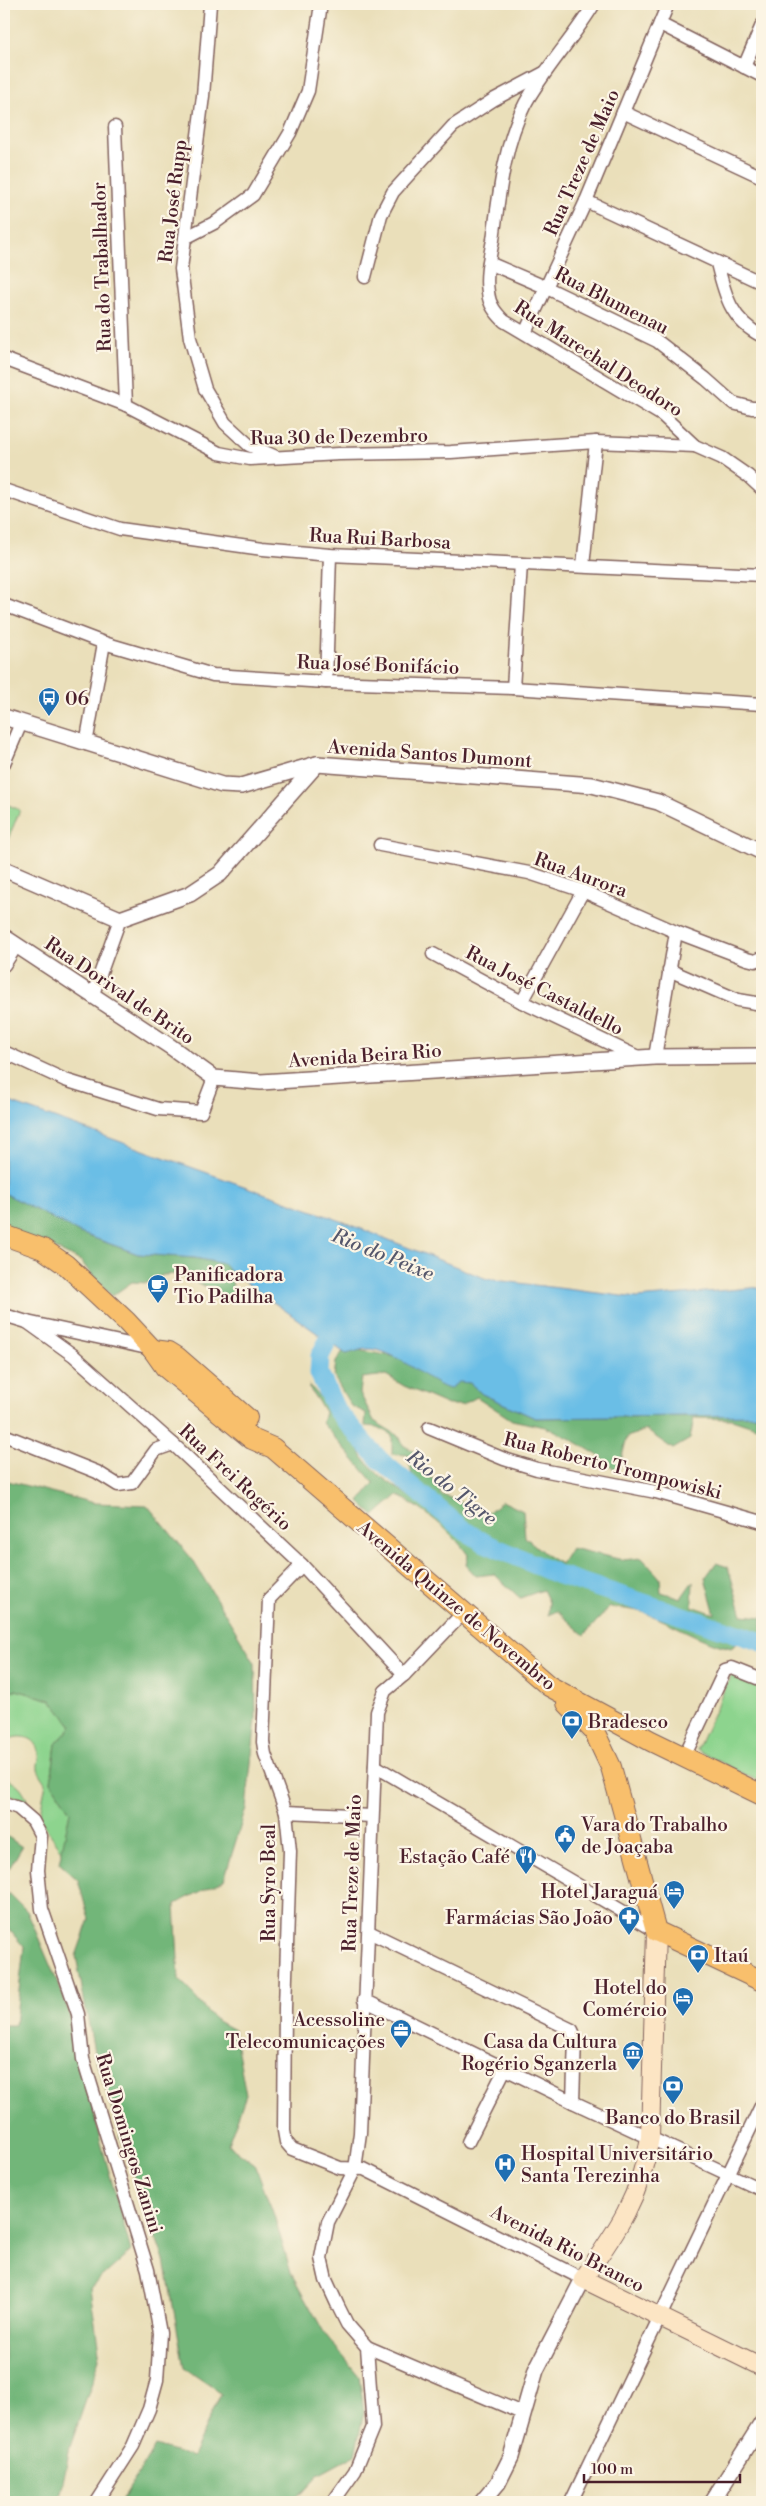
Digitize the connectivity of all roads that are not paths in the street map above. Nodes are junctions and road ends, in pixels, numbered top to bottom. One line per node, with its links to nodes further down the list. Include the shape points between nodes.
1 (210, 4): 14 (street, Rua José Rupp, via 203,96)
2 (321, 4): 14 (street, via 308,91 290,133 253,195 216,222)
3 (594, 4): 8 (street, Rua Marechal Deodoro, via 578,32)
4 (668, 4): 5 (street, Rua Treze de Maio)
5 (660, 24): 7 (street); 10 (street, Rua Treze de Maio)
6 (762, 25): 7 (street)
7 (744, 67): 9 (street)
8 (544, 73): 15 (street, Rua Marechal Deodoro, via 525,105 509,148); 17 (street, via 453,126 393,192 381,215)
9 (762, 76)
10 (624, 112): 12 (street); 13 (street, Rua Treze de Maio)
11 (115, 128): 23 (street, Rua do Trabalhador)
12 (762, 177)
13 (586, 201): 16 (street); 19 (street, Rua Treze de Maio)
14 (185, 238): 27 (street, Rua José Rupp, via 181,269 190,338 205,389 225,422 249,445)
15 (489, 263): 19 (street, Rua Blumenau); 20 (street, Rua Marechal Deodoro, via 487,291 494,311)
16 (717, 263): 18 (street); 21 (street, via 736,317)
17 (365, 277)
18 (762, 283)
19 (545, 287): 20 (street, Rua Treze de Maio); 24 (street, Rua Blumenau, via 656,341 706,378 732,403)
20 (525, 333): 26 (street, Rua Marechal Deodoro, via 662,415)
21 (762, 336)
22 (4, 359): 23 (street, Rua 30 de Dezembro)
23 (126, 405): 27 (street, Rua 30 de Dezembro, via 219,452 250,459)
24 (762, 408)
25 (596, 442): 26 (street, Rua 30 de Dezembro); 27 (street, Rua 30 de Dezembro, via 451,452); 32 (street)
26 (695, 446): 28 (street, Rua Marechal Deodoro, via 722,458)
27 (276, 457)
28 (762, 489)
29 (4, 490): 30 (street, Rua Rui Barbosa, via 120,529)
30 (330, 555): 31 (street, Rua Rui Barbosa); 36 (street)
31 (521, 564): 32 (street, Rua Rui Barbosa); 37 (street)
32 (583, 566): 33 (street, Rua Rui Barbosa)
33 (762, 575)
34 (4, 605): 35 (street, Rua José Bonifácio)
35 (104, 643): 36 (street, Rua José Bonifácio, via 213,675); 41 (street)
36 (326, 682): 37 (street, Rua José Bonifácio)
37 (513, 688): 38 (street, Rua José Bonifácio)
38 (762, 704)
39 (4, 717): 40 (street, Avenida Santos Dumont)
40 (21, 723): 41 (street, Avenida Santos Dumont); 42 (street)
41 (86, 744): 44 (street, Avenida Santos Dumont, via 222,785 241,786)
42 (4, 763)
43 (316, 764): 44 (street, Avenida Santos Dumont); 45 (street); 47 (street, Avenida Santos Dumont, via 592,785 658,802)
44 (267, 779): 45 (street)
45 (288, 800): 50 (street, via 220,874 206,884 190,894)
46 (380, 845): 49 (street, Rua Aurora, via 529,873)
47 (762, 852)
48 (4, 869): 50 (street)
49 (582, 891): 51 (street, Rua Aurora); 59 (street)
50 (120, 919): 58 (street)
51 (676, 932): 55 (street, Rua Aurora, via 747,959 755,961); 57 (street)
52 (4, 936): 53 (street, Rua Dorival de Brito)
53 (17, 945): 56 (street); 58 (street, Rua Dorival de Brito)
54 (433, 954): 59 (street, Rua José Castaldello)
55 (762, 958)
56 (4, 965)
57 (669, 970): 60 (street, via 738,1000); 63 (street)
58 (93, 994): 64 (street, Rua Dorival de Brito)
59 (522, 1002): 63 (street, Rua José Castaldello)
60 (762, 1004)
61 (4, 1052): 64 (street, via 65,1080 158,1109 200,1112)
62 (762, 1056): 63 (street, Avenida Beira Rio)
63 (648, 1058): 64 (street, Avenida Beira Rio, via 261,1082)
64 (214, 1078)
65 (4, 1235): 68 (main road, Avenida Quinze de Novembro, via 43,1249 66,1265)
66 (4, 1315): 67 (street, Rua Frei Rogério)
67 (27, 1322): 68 (street, Rua Frei Rogério); 71 (street, Rua Frei Rogério, via 73,1355)
68 (153, 1350): 74 (main road, Avenida Quinze de Novembro, via 165,1367 193,1379 225,1407 252,1439 272,1448)
69 (429, 1428): 72 (street, Rua Roberto Trompowiski, via 504,1459 656,1492)
70 (4, 1435): 71 (street, via 97,1472 118,1485 132,1483 156,1450)
71 (173, 1444): 73 (street, Rua Frei Rogério)
72 (762, 1522)
73 (302, 1565): 75 (street, Rua Frei Rogério); 86 (street, Rua Syro Beal, via 269,1599 263,1742)
74 (463, 1612): 75 (street, Rua Treze de Maio); 77 (main road, Avenida Quinze de Novembro)
75 (404, 1675): 82 (street, Rua Treze de Maio, via 385,1691 377,1712)
76 (762, 1680): 81 (street, via 732,1668 725,1670)
77 (550, 1686): 78 (main road, Avenida Quinze de Novembro); 79 (main road)
78 (612, 1721): 79 (main road, via 607,1731); 80 (main road, Avenida Quinze de Novembro)
79 (594, 1730): 83 (main road)
80 (651, 1741): 81 (main road, Avenida Quinze de Novembro); 83 (main road, via 615,1738 609,1748)
81 (684, 1757): 84 (main road, Avenida Quinze de Novembro)
82 (375, 1766): 87 (street, Rua Treze de Maio); 88 (street)
83 (611, 1768): 88 (main road)
84 (762, 1794)
85 (4, 1803): 106 (street, Rua Domingos Zanini, via 18,1808 33,1821 41,1836 38,1870 42,1909 78,2014 83,2059 148,2270 160,2333 157,2380 149,2409 133,2446)
86 (286, 1812): 87 (street); 97 (street, Rua Syro Beal, via 290,1851 284,2008 284,2131 292,2149 340,2168)
87 (372, 1816): 89 (street, Rua Treze de Maio)
88 (656, 1931): 90 (main road); 95 (main road)
89 (369, 1932): 91 (street, Rua Treze de Maio); 93 (street, via 572,2030 575,2037)
90 (762, 1981)
91 (364, 2000): 92 (street); 97 (street, Rua Treze de Maio, via 360,2134)
92 (505, 2069): 93 (street); 96 (street)
93 (573, 2102): 95 (street)
94 (762, 2104): 98 (street)
95 (650, 2138): 98 (street); 100 (main road, via 647,2162 630,2209)
96 (468, 2142)
97 (355, 2169): 100 (street, Avenida Rio Branco, via 364,2169); 102 (street, Rua Treze de Maio, via 328,2222 321,2258 326,2280 347,2324)
98 (729, 2174): 99 (street); 101 (street)
99 (762, 2190)
100 (583, 2279): 101 (main road, Avenida Rio Branco); 104 (street, via 536,2370)
101 (660, 2319): 103 (main road, Avenida Rio Branco); 109 (street)
102 (367, 2347): 104 (street); 107 (street, via 373,2427 355,2470)
103 (762, 2367)
104 (524, 2414): 108 (street, via 511,2457 498,2483)
105 (762, 2423): 110 (street)
106 (97, 2502)
107 (333, 2502)
108 (482, 2502)
109 (571, 2502)
110 (712, 2502)

